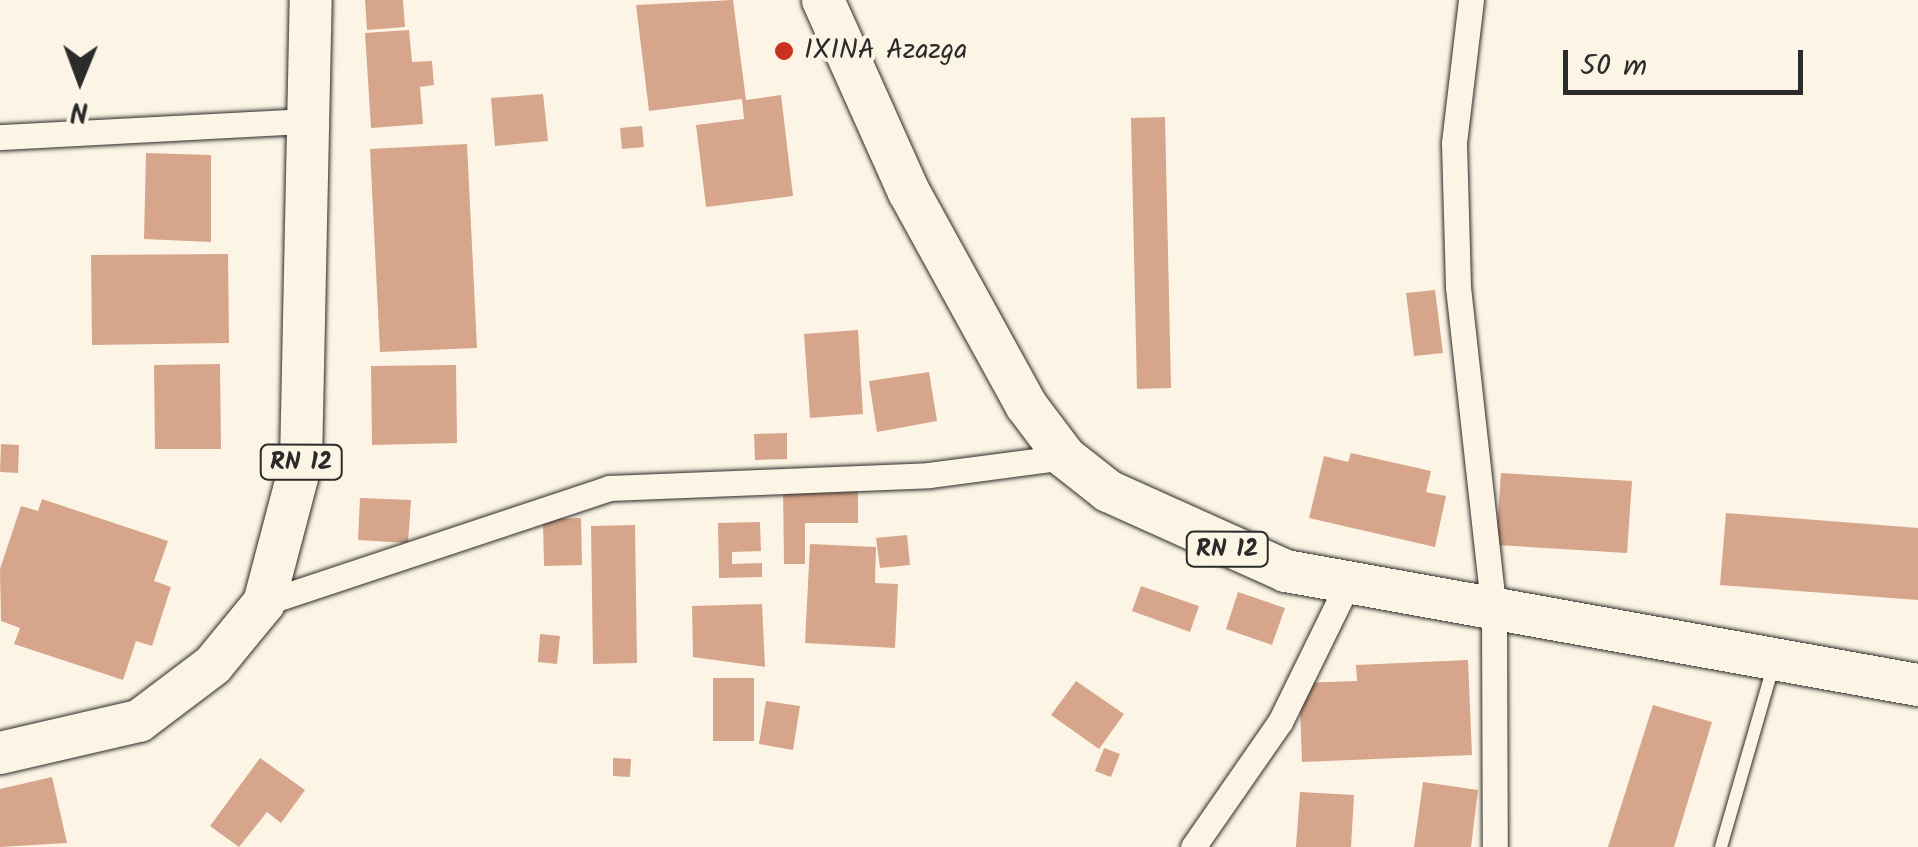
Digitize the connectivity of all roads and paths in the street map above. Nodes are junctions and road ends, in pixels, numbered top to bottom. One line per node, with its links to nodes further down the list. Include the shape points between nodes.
1 (311, 0): 4 (main road, RN 12)
2 (823, 0): 6 (main road, RN 12, via 908,192 1026,405)
3 (1471, 0): 9 (street, via 1454,143 1458,287)
4 (310, 121): 5 (street); 8 (main road, RN 12, via 301,463)
5 (0, 137)
6 (1066, 457): 7 (main road, RN 12, via 1124,501 1215,544); 8 (street, via 929,475 609,488)
7 (1348, 583): 9 (main road, RN 12); 13 (street, via 1280,722)
8 (264, 604): 12 (main road, RN 12, via 213,665 139,721)
9 (1494, 612): 10 (main road, RN 12); 14 (street)
10 (1775, 661): 11 (main road, RN 12); 15 (lane)
11 (1918, 685)
12 (0, 753)
13 (1192, 847)
14 (1496, 847)
15 (1721, 847)

